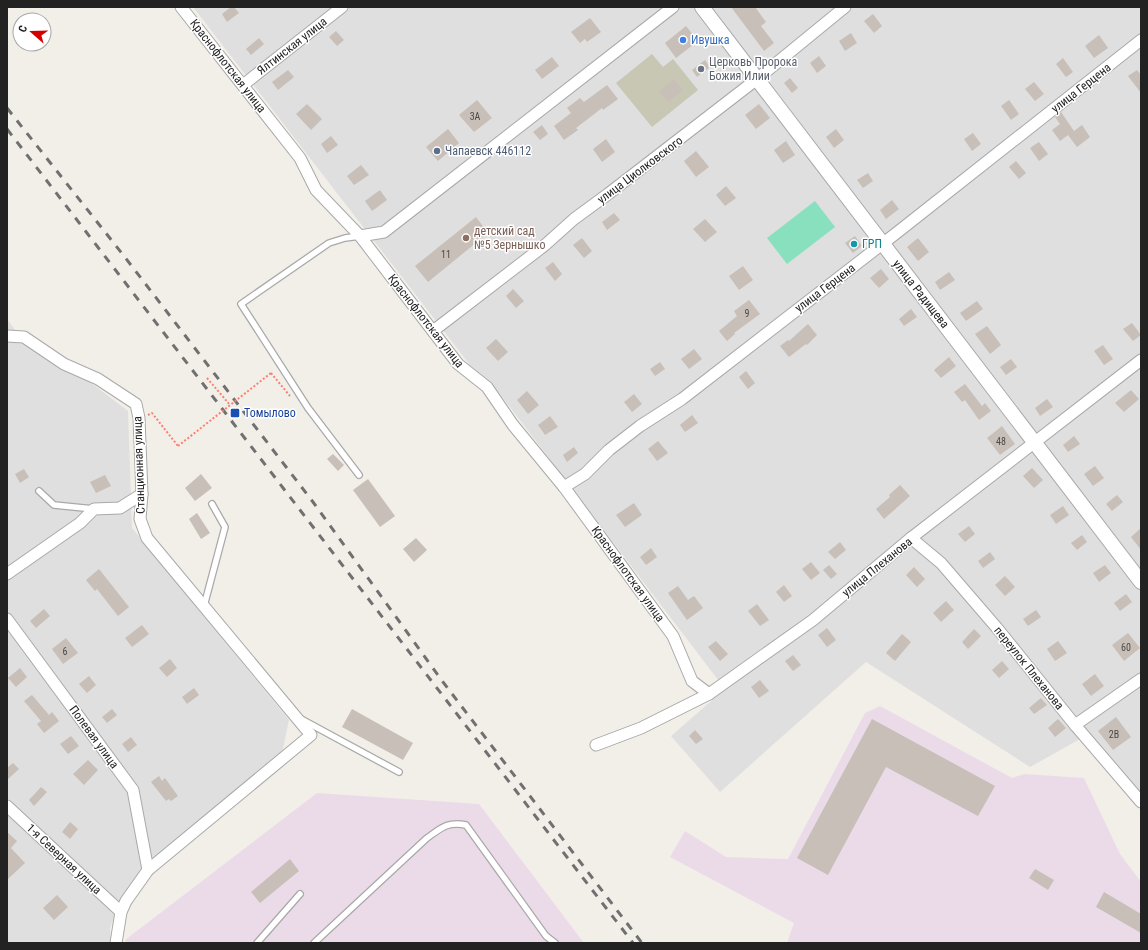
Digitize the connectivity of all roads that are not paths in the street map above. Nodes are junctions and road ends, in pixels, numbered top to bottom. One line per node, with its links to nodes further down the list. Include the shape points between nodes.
1 (181, 7): 8 (street, Краснофлотская улица)
2 (342, 7): 8 (street, Ялтинская улица)
3 (673, 7): 9 (street, via 384,232)
4 (702, 7): 7 (street, улица Радищева)
5 (845, 7): 7 (street, улица Циолковского)
6 (1141, 40): 10 (street, улица Герцена)
7 (757, 79): 10 (street, улица Радищева); 11 (street, улица Циолковского)
8 (243, 85): 9 (street, Краснофлотская улица, via 300,158 316,190)
9 (360, 236): 11 (street, Краснофлотская улица); 15 (lane, via 329,242 241,304 308,408)
10 (882, 244): 14 (street, улица Радищева); 16 (street, улица Герцена, via 682,399 609,450 585,474)
11 (433, 331): 16 (street, Краснофлотская улица, via 458,364 486,387 513,425)
12 (7, 336): 18 (street, Станционная улица, via 24,337 64,364 98,380 136,404 139,418)
13 (1141, 360): 14 (street, улица Плеханова)
14 (1034, 442): 23 (street, улица Плеханова); 25 (street, улица Радищева)
15 (359, 475)
16 (564, 487): 29 (street, Краснофлотская улица, via 673,636 692,681)
17 (39, 491): 21 (lane, via 54,505)
18 (142, 494): 20 (street); 22 (street, Станционная улица)
19 (212, 504): 26 (lane, via 225,527)
20 (120, 508): 21 (street); 22 (street)
21 (94, 509): 24 (street, via 80,523)
22 (140, 519): 26 (street, Станционная улица, via 147,538)
23 (911, 538): 29 (street, улица Плеханова, via 813,620); 31 (street, переулок Плеханова, via 941,563)
24 (7, 574)
25 (1141, 582)
26 (203, 606): 30 (street, Станционная улица)
27 (7, 619): 36 (street, Полевая улица, via 133,790)
28 (1141, 679): 31 (street)
29 (709, 694): 32 (street, улица Плеханова, via 641,728)
30 (295, 716): 33 (lane); 36 (street, Станционная улица, via 311,735)
31 (1075, 725): 34 (street, переулок Плеханова)
32 (596, 745)
33 (399, 772)
34 (1141, 802)
35 (7, 806): 38 (street, 1-я Северная улица)
36 (148, 870): 38 (street)
37 (300, 894): 40 (lane)
38 (121, 912): 39 (street)
39 (116, 943)
40 (257, 943)
41 (314, 943): 42 (lane, via 427,838 444,826 457,823 466,825 546,936)
42 (555, 943)

